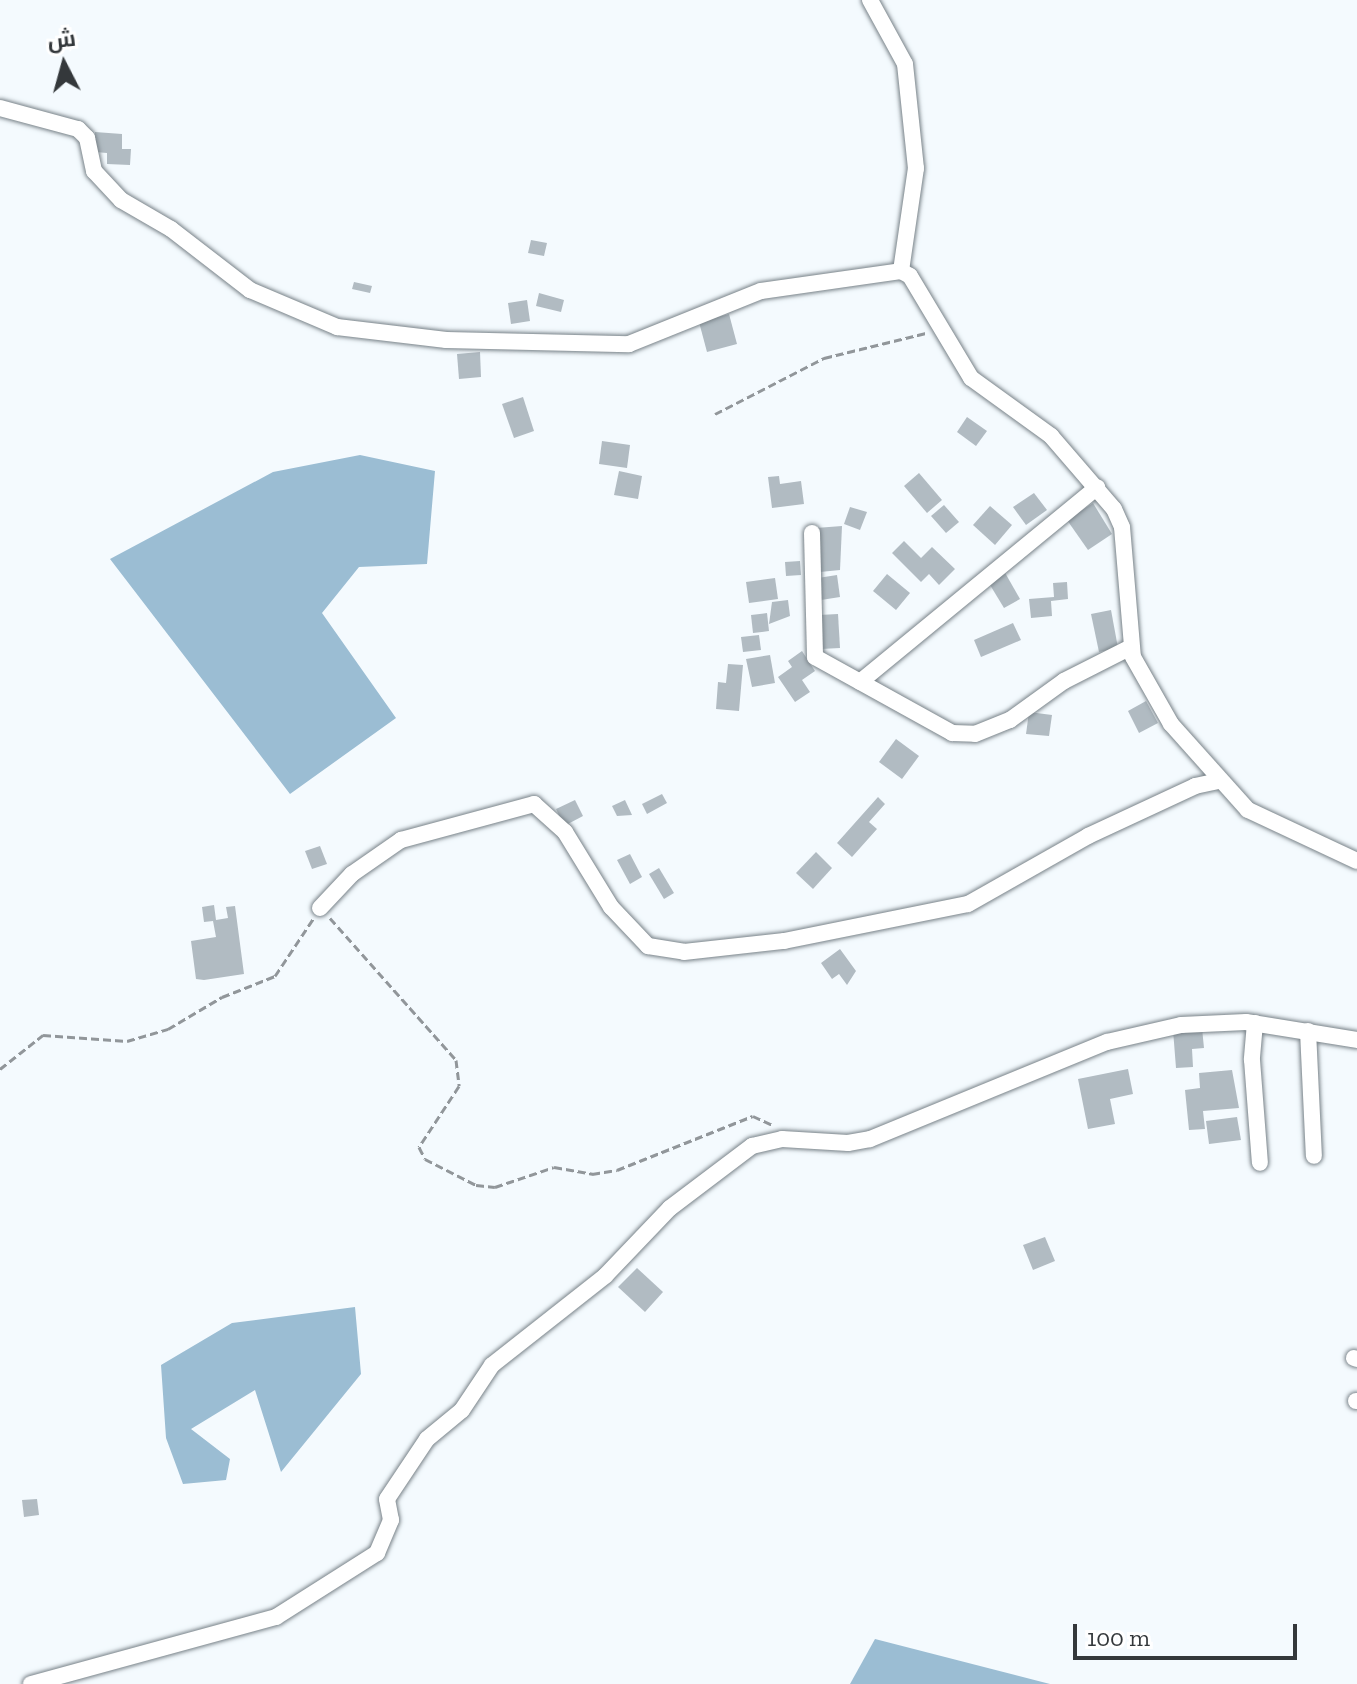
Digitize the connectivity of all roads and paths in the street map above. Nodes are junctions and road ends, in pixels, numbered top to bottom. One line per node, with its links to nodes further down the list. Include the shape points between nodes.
1 (870, 0): 3 (street, via 905,64 916,168)
2 (0, 108): 3 (street, via 78,129 87,138 94,171 121,200 171,229 250,290 337,327 431,339 629,344 761,291)
3 (901, 271): 4 (street, via 910,276)
4 (942, 330): 5 (path, via 824,358); 6 (street, via 971,378 1051,436)
5 (715, 414)
6 (1097, 487): 8 (street, via 1122,527); 9 (street)
7 (812, 533): 9 (street, via 813,652 823,664)
8 (1131, 647): 9 (street, via 1064,681 1010,720 975,734 952,733); 10 (street, via 1171,724)
9 (860, 682)
10 (1218, 781): 11 (street, via 1248,810); 12 (street, via 1195,786 1088,836 968,904 784,941 684,952 648,946 611,907 565,832 534,804 483,813 401,840 352,874)
11 (1357, 861)
12 (320, 908): 16 (path, via 275,976 141,1041 43,1035); 17 (path, via 456,1060 459,1086 419,1147 425,1159 476,1185 495,1187 554,1167 592,1174 617,1170 753,1116 769,1122)
13 (1255, 1023): 14 (street); 17 (street, via 1181,1025 1107,1042 870,1139); 19 (street, via 1252,1060)
14 (1308, 1031): 15 (street); 18 (street)
15 (1357, 1040)
16 (0, 1069)
17 (782, 1139): 20 (street, via 736,1154 670,1208 605,1276 492,1365 462,1410 427,1439 387,1499 391,1520 377,1553 276,1617)
18 (1314, 1156)
19 (1260, 1163)
20 (31, 1684)

